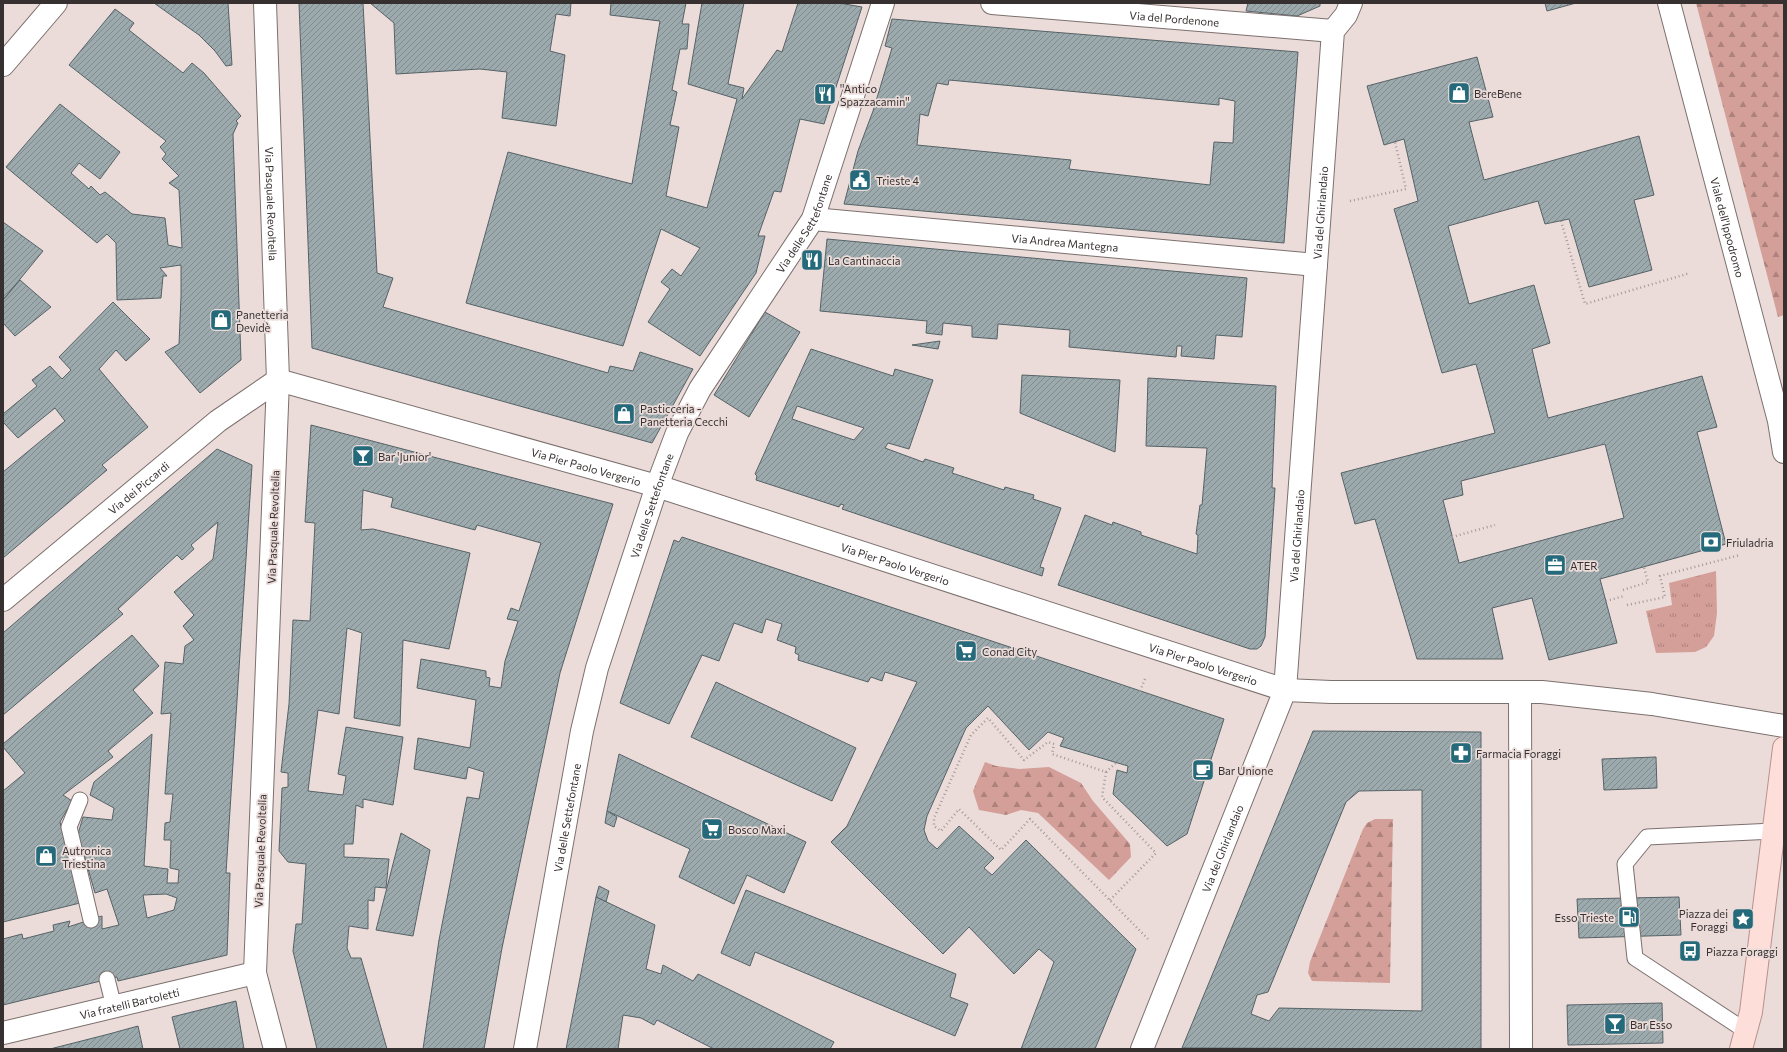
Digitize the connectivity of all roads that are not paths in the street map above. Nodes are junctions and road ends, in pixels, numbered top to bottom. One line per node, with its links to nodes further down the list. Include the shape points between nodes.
1 (56, 3): 8 (street)
2 (266, 3): 11 (street, Via Pasquale Revoltella)
3 (883, 3): 9 (street, Via delle Settefontane)
4 (992, 3): 7 (street, Via del Pordenone)
5 (1351, 3): 7 (street, via 1346,15)
6 (1669, 3): 12 (street, Viale dell'Ippodromo, via 1779,421)
7 (1333, 31): 10 (street, Via del Ghirlandaio)
8 (3, 65)
9 (813, 219): 10 (street, Via Andrea Mantegna); 13 (street, Via delle Settefontane, via 700,389 677,433)
10 (1316, 265): 15 (street, Via del Ghirlandaio)
11 (278, 380): 13 (street, Via Pier Paolo Vergerio); 14 (street, Via dei Piccardi, via 218,421); 22 (street, Via Pasquale Revoltella)
12 (1784, 452)
13 (657, 486): 15 (street, Via Pier Paolo Vergerio); 28 (street, Via delle Settefontane, via 597,668 582,731)
14 (3, 600)
15 (1284, 690): 16 (street, Via Pier Paolo Vergerio); 29 (street, Via del Ghirlandaio)
16 (1520, 692): 17 (street, via 1652,704); 30 (street)
17 (1784, 726)
18 (1784, 748): 20 (main road)
19 (80, 800): 21 (lane, via 69,827)
20 (1774, 831): 26 (main road, via 1751,1012); 26 (lane, via 1647,837 1625,864 1636,958)
21 (91, 920)
22 (255, 973): 24 (street, Via fratelli Bartoletti); 27 (street, Via Pasquale Revoltella)
23 (107, 979): 24 (lane)
24 (114, 1007): 25 (street, Via fratelli Bartoletti)
25 (3, 1033)
26 (1744, 1040)
27 (275, 1049)
28 (525, 1049)
29 (1142, 1049)
30 (1521, 1049)

